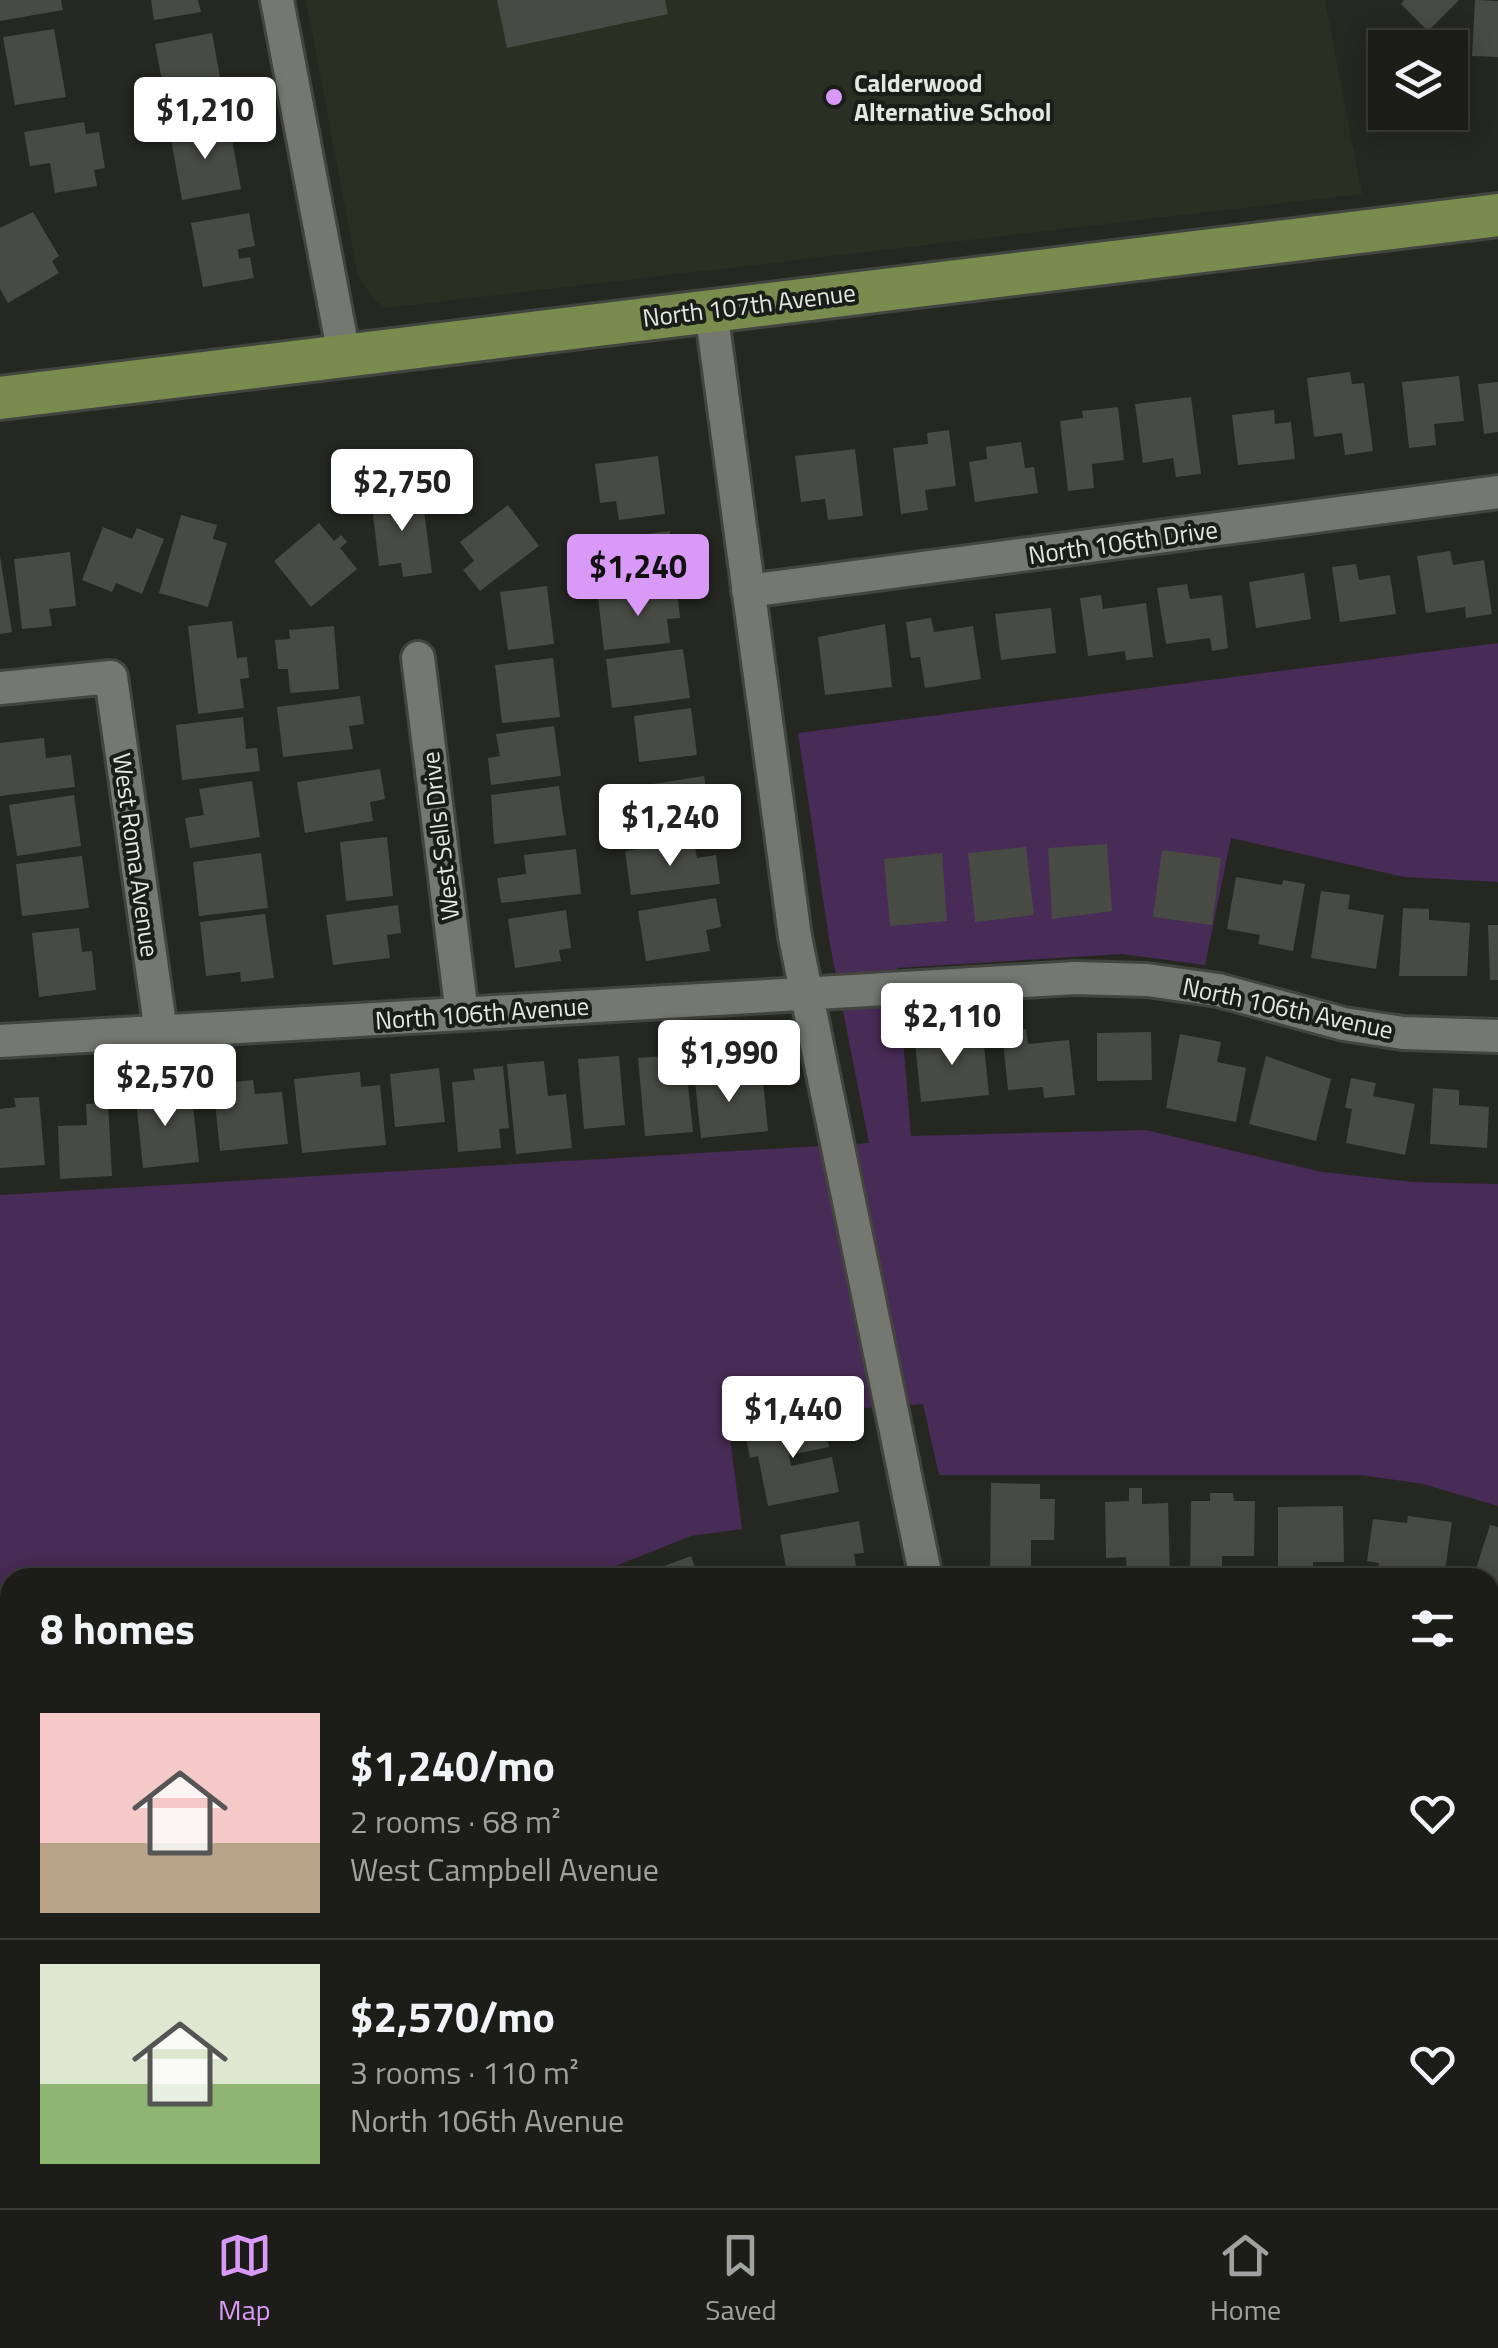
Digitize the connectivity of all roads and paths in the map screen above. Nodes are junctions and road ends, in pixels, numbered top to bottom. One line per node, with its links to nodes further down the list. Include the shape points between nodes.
1 (277, 0): 4 (street)
2 (1498, 214): 3 (main road, North 107th Avenue)
3 (711, 310): 4 (main road, North 107th Avenue); 7 (street)
4 (344, 355): 5 (main road, North 107th Avenue)
5 (0, 398)
6 (1498, 492): 7 (street, North 106th Drive)
7 (748, 591): 10 (street)
8 (418, 658): 11 (street, West Sells Drive)
9 (0, 688): 12 (street, West Roma Avenue, via 112,678)
10 (805, 992): 11 (street, North 106th Avenue); 13 (street, North 106th Avenue, via 1148,980 1218,990 1344,1024); 15 (street)
11 (462, 1014): 12 (street, North 106th Avenue)
12 (161, 1032): 14 (street, North 106th Avenue)
13 (1498, 1036)
14 (0, 1042)
15 (924, 1568)

